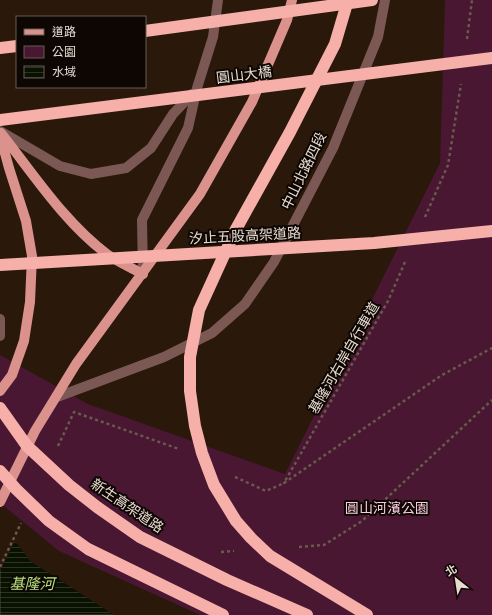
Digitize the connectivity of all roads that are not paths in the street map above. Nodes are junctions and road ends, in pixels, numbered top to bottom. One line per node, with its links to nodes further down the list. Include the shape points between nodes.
1 (218, 0): 10 (lane, via 213,37)
2 (292, 0): 15 (main road, via 287,20 252,102 200,194)
3 (348, 0): 25 (highway, via 335,44 235,231 199,310 190,357 190,391 202,453 214,485 236,521 270,556)
4 (372, 0): 6 (highway)
5 (385, 0): 19 (lane, 中山北路四段, via 378,36 332,148 274,262 244,304 212,333 164,357)
6 (146, 31)
7 (16, 46): 8 (highway)
8 (0, 48)
9 (492, 58): 11 (highway, 圓山大橋)
10 (197, 88): 12 (lane, via 173,114 151,148 126,168 91,174 60,166); 15 (lane, via 188,128 142,220)
11 (0, 120)
12 (0, 133): 15 (main road, via 80,231 108,254); 18 (main road, via 8,168 26,221 32,256 30,302 24,341 12,375)
13 (492, 231): 14 (highway, 汐止五股高架道路, via 374,243)
14 (0, 265)
15 (143, 274): 19 (main road, via 76,364)
16 (0, 319): 17 (lane)
17 (0, 336)
18 (0, 391)
19 (57, 397): 22 (main road, via 35,431)
20 (0, 408): 24 (highway, 新生高架道路, via 27,446 97,507 140,536 227,580)
21 (0, 471): 23 (highway, via 49,521 88,549)
22 (0, 502)
23 (223, 615)
24 (307, 615)
25 (367, 615)

